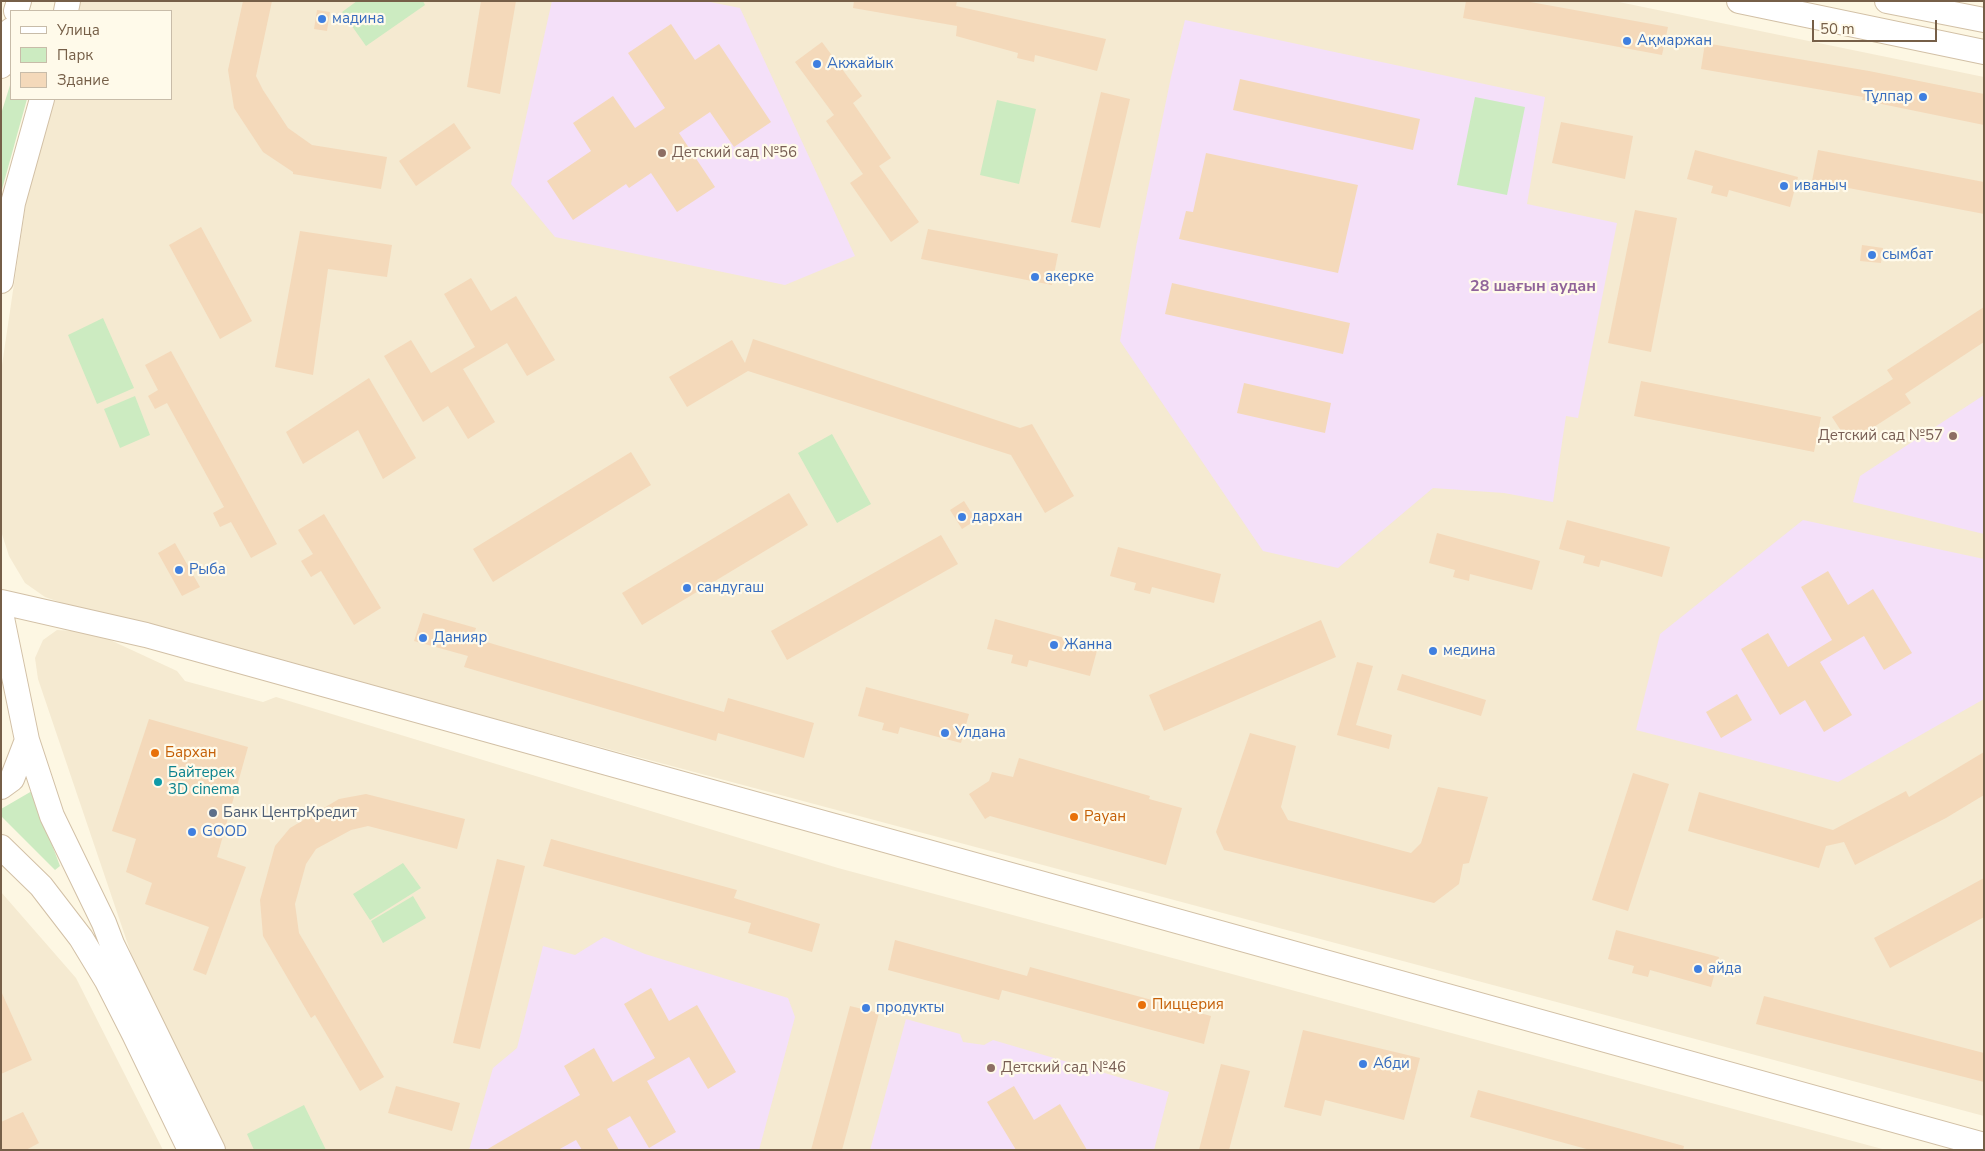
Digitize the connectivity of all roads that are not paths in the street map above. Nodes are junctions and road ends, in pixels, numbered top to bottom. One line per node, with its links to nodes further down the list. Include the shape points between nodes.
1 (1739, 1): 5 (street)
2 (1887, 1): 3 (street)
3 (1984, 20)
4 (10, 34): 6 (street)
5 (1984, 52)
6 (1, 66)
7 (42, 100): 8 (street, via 14,203)
8 (1, 281)
9 (1, 602): 14 (street, via 146,635)
10 (1, 613): 11 (street)
11 (27, 740): 12 (street, via 12,779); 16 (street, via 52,816)
12 (1, 787)
13 (1, 846): 15 (street, via 41,886 81,938 107,981)
14 (1984, 1145)
15 (190, 1150)
16 (214, 1150)

